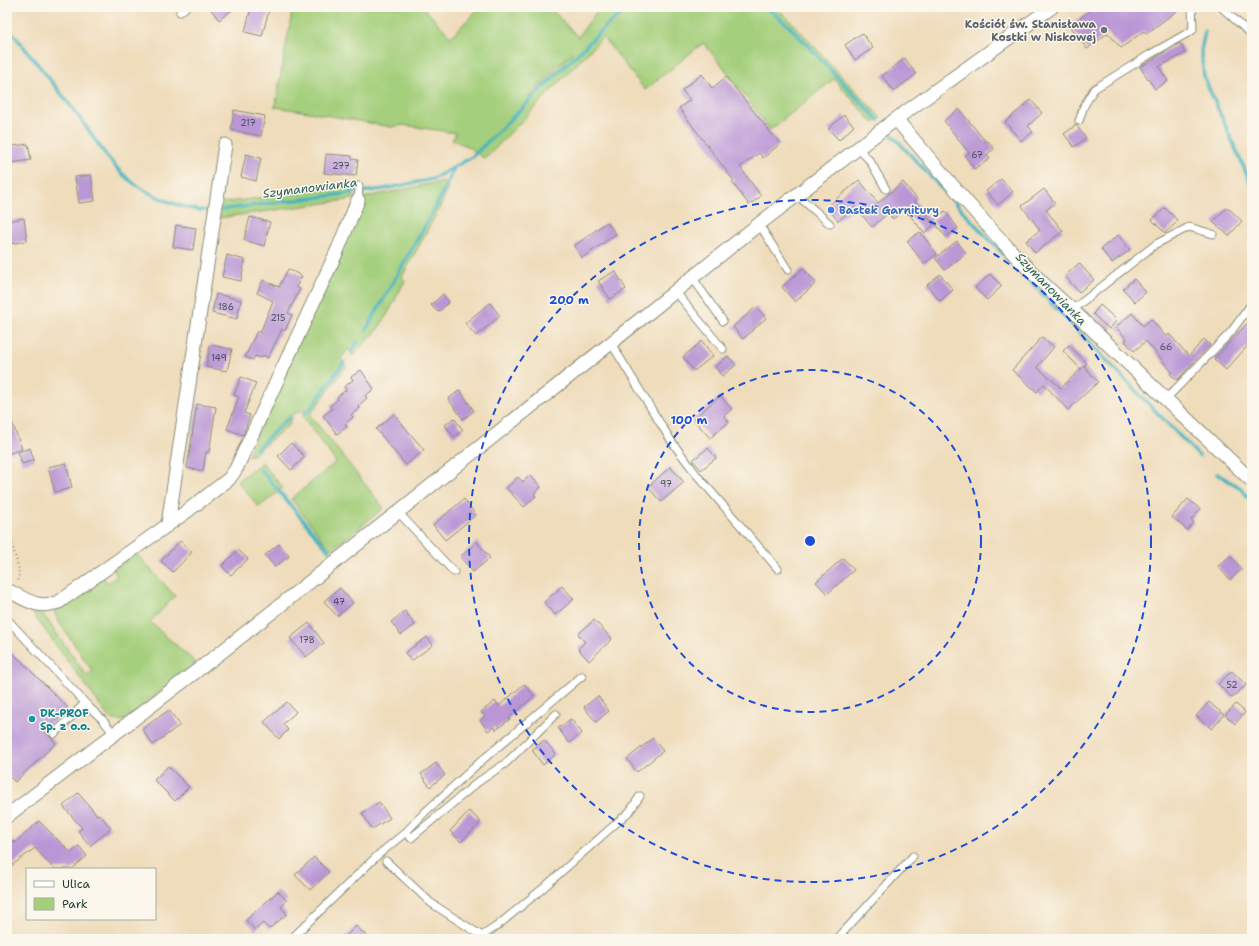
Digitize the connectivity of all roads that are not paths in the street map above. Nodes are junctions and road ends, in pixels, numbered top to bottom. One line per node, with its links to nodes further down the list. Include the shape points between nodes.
1 (1052, 7): 5 (street)
2 (1192, 7): 6 (lane, via 1194,30 1094,89)
3 (1221, 7): 4 (lane)
4 (1252, 35)
5 (896, 119): 8 (street); 20 (street, via 1015,256)
6 (1079, 121)
7 (225, 146): 27 (street)
8 (858, 148): 10 (lane, via 870,161); 11 (street)
9 (359, 186): 12 (lane)
10 (886, 188)
11 (797, 195): 13 (street); 14 (lane)
12 (358, 200): 27 (street, via 338,249 236,469 229,479)
13 (758, 224): 16 (lane); 17 (street)
14 (830, 224)
15 (1213, 234): 20 (lane, via 1189,227 1156,244)
16 (788, 270)
17 (692, 278): 18 (street); 21 (lane)
18 (675, 291): 22 (street); 23 (lane)
19 (1252, 303): 24 (lane, via 1231,332)
20 (1072, 310): 24 (street)
21 (723, 321)
22 (611, 343): 26 (street); 28 (lane, via 672,442 696,474)
23 (723, 349)
24 (1166, 399): 25 (street)
25 (1252, 481)
26 (398, 512): 29 (lane); 36 (street)
27 (168, 524): 30 (street, via 59,602 44,606)
28 (778, 569)
29 (454, 572)
30 (10, 591)
31 (7, 619): 33 (lane)
32 (582, 676): 39 (lane, via 480,762)
33 (85, 703): 35 (lane); 36 (lane)
34 (556, 714): 39 (lane, via 506,763 478,782 411,838)
35 (54, 734)
36 (114, 734): 38 (street)
37 (640, 796): 41 (lane, via 630,811 547,884 482,936 431,902)
38 (7, 816)
39 (406, 832): 42 (lane, via 378,855)
40 (913, 856): 43 (lane)
41 (386, 861)
42 (291, 939)
43 (837, 939)

